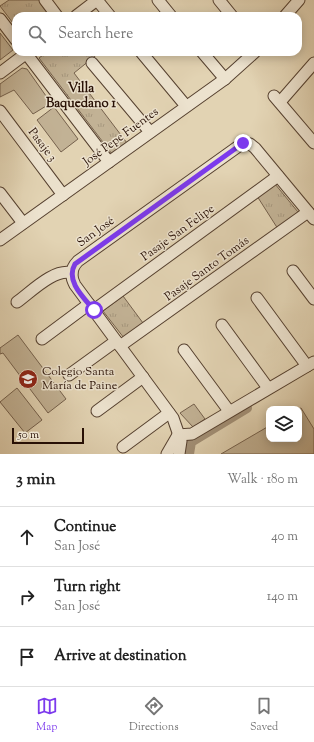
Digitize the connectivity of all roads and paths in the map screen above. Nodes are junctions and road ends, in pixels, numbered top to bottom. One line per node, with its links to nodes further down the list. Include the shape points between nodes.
1 (45, 0): 6 (street)
2 (97, 0): 7 (street); 8 (street)
3 (158, 0): 9 (street)
4 (219, 0): 10 (street)
5 (299, 0): 11 (street)
6 (53, 12)
7 (81, 12)
8 (107, 12)
9 (168, 12)
10 (229, 12)
11 (288, 12)
12 (0, 19): 13 (street)
13 (12, 35)
14 (21, 56): 21 (street)
15 (29, 56): 27 (street)
16 (143, 56): 23 (street)
17 (205, 56): 22 (street)
18 (250, 56): 22 (street, José Pepe Fuentes)
19 (92, 63): 25 (street)
20 (314, 63): 26 (street, via 277,99)
21 (0, 73)
22 (225, 79): 23 (street, José Pepe Fuentes)
23 (186, 106): 25 (street, José Pepe Fuentes)
24 (0, 111): 30 (street, Pasaje 3)
25 (150, 132): 27 (street, José Pepe Fuentes)
26 (314, 143)
27 (109, 162): 30 (street, José Pepe Fuentes)
28 (278, 176): 31 (street, San José); 35 (street, San José, via 253,145 239,144 78,261); 39 (street, Pasaje San Felipe)
29 (0, 193): 32 (street)
30 (63, 195): 32 (street, José Pepe Fuentes)
31 (311, 216): 42 (street, Pasaje Santo Tomás)
32 (23, 223): 33 (street, José Pepe Fuentes)
33 (0, 240)
34 (293, 271): 37 (street)
35 (72, 273): 38 (street, via 55,275); 39 (street, via 75,285)
36 (257, 298): 44 (street)
37 (314, 299)
38 (17, 302)
39 (91, 307): 41 (street, Pasaje San Felipe); 42 (street)
40 (222, 325): 47 (street)
41 (42, 339)
42 (118, 344): 45 (street, Pasaje Santo Tomás); 46 (street)
43 (184, 350): 49 (street)
44 (310, 364): 47 (street)
45 (70, 375)
46 (143, 377): 48 (street); 50 (street)
47 (268, 388): 49 (street)
48 (97, 411)
49 (229, 411): 51 (street, via 192,434)
50 (169, 413): 51 (street, via 176,424); 52 (street)
51 (178, 435): 53 (street); 54 (street, via 182,445)
52 (124, 447)
53 (166, 454)
54 (179, 454)

